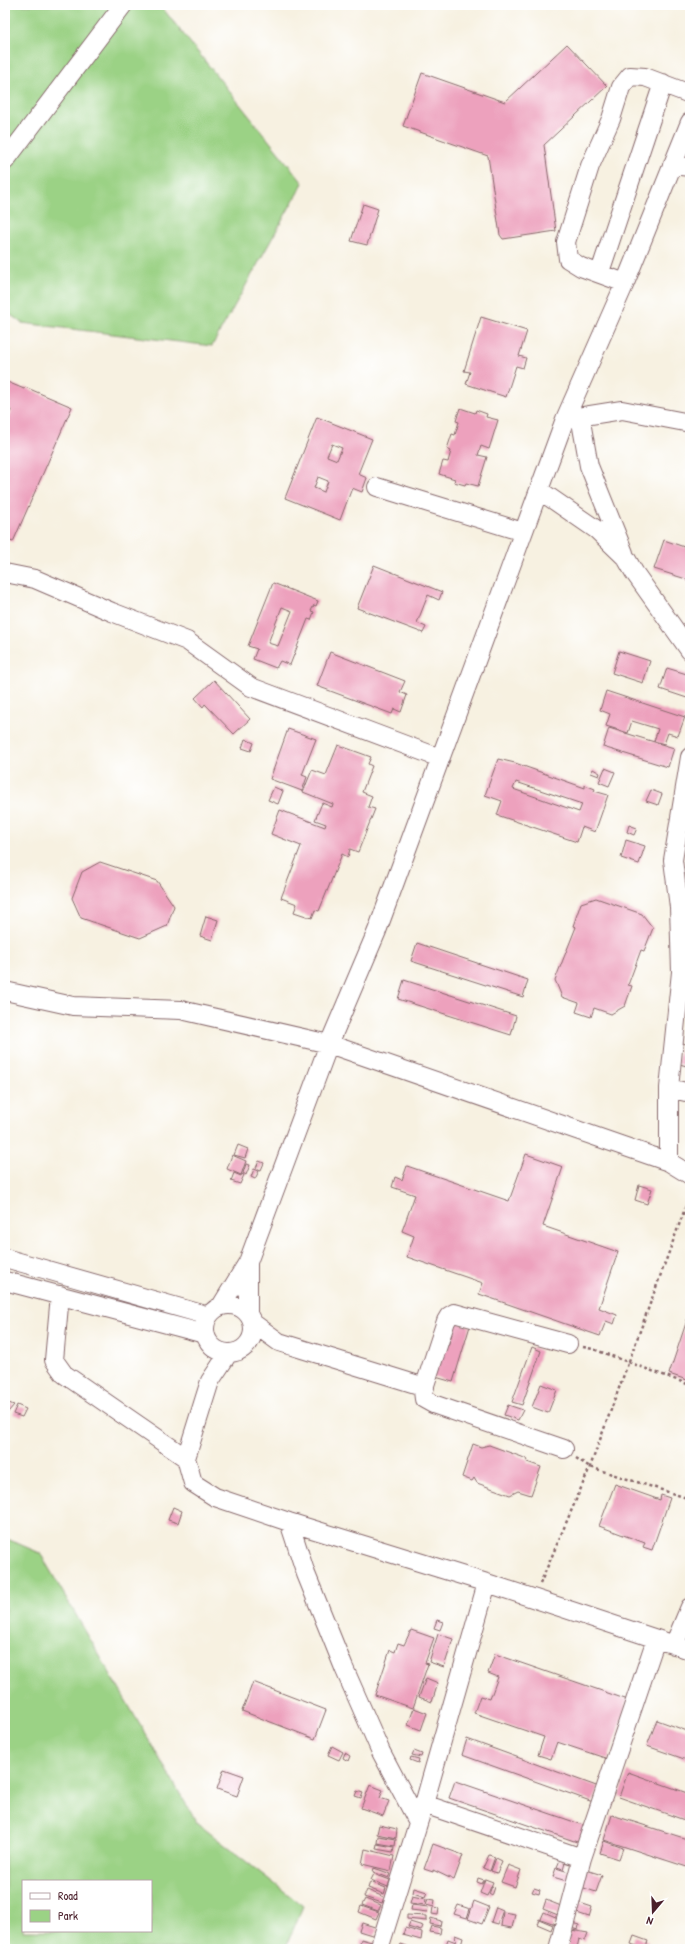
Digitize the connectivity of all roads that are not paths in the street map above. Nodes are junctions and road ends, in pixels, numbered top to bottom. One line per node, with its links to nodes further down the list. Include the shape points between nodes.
1 (123, 5): 5 (lane)
2 (663, 83): 3 (lane); 8 (lane); 8 (lane, via 645,77 630,76 621,87 611,119 590,166 566,242 568,259 581,267)
3 (690, 94)
4 (690, 122): 6 (lane)
5 (5, 161)
6 (672, 165): 7 (lane); 9 (lane)
7 (690, 167)
8 (600, 272): 9 (lane)
9 (625, 283): 10 (lane)
10 (573, 418): 11 (lane, via 622,410); 13 (lane); 15 (lane, via 589,466)
11 (690, 423)
12 (377, 487): 14 (lane)
13 (539, 490): 14 (lane); 15 (lane, via 596,530)
14 (523, 532): 19 (lane)
15 (626, 558): 17 (lane)
16 (5, 573): 19 (lane, via 35,580 187,641 251,687)
17 (690, 651)
18 (690, 757): 22 (lane, via 673,860 679,907 681,972)
19 (440, 758): 21 (lane, via 377,931)
20 (5, 991): 21 (lane, via 73,1006 181,1010)
21 (329, 1044): 24 (lane); 27 (lane)
22 (669, 1088): 23 (lane); 24 (lane)
23 (690, 1093)
24 (669, 1162): 25 (lane)
25 (690, 1175)
26 (5, 1258): 30 (lane)
27 (248, 1262): 30 (lane); 31 (lane)
28 (5, 1281): 29 (lane)
29 (60, 1295): 32 (lane); 40 (lane, via 54,1360 64,1374)
30 (215, 1311): 31 (lane, via 236,1306); 32 (lane, via 205,1327)
31 (250, 1318): 33 (lane); 35 (lane, via 252,1338)
32 (208, 1339): 36 (lane, via 218,1351); 37 (lane)
33 (279, 1342): 35 (lane); 38 (lane)
34 (568, 1344): 38 (lane, via 454,1313 446,1321)
35 (249, 1345): 36 (lane, via 243,1350)
36 (228, 1354): 37 (lane)
37 (210, 1381): 40 (lane)
38 (425, 1387): 39 (lane, via 424,1399 433,1404)
39 (564, 1449)
40 (186, 1458): 41 (lane, via 193,1483 215,1496)
41 (289, 1522): 42 (lane); 47 (lane, via 306,1574 381,1752)
42 (487, 1583): 44 (lane); 46 (lane)
43 (690, 1607): 45 (lane)
44 (656, 1639): 45 (lane); 48 (lane)
45 (682, 1648)
46 (424, 1804): 47 (lane); 48 (lane)
47 (418, 1822): 49 (lane)
48 (582, 1858): 50 (lane)
49 (378, 1949)
50 (558, 1949)

